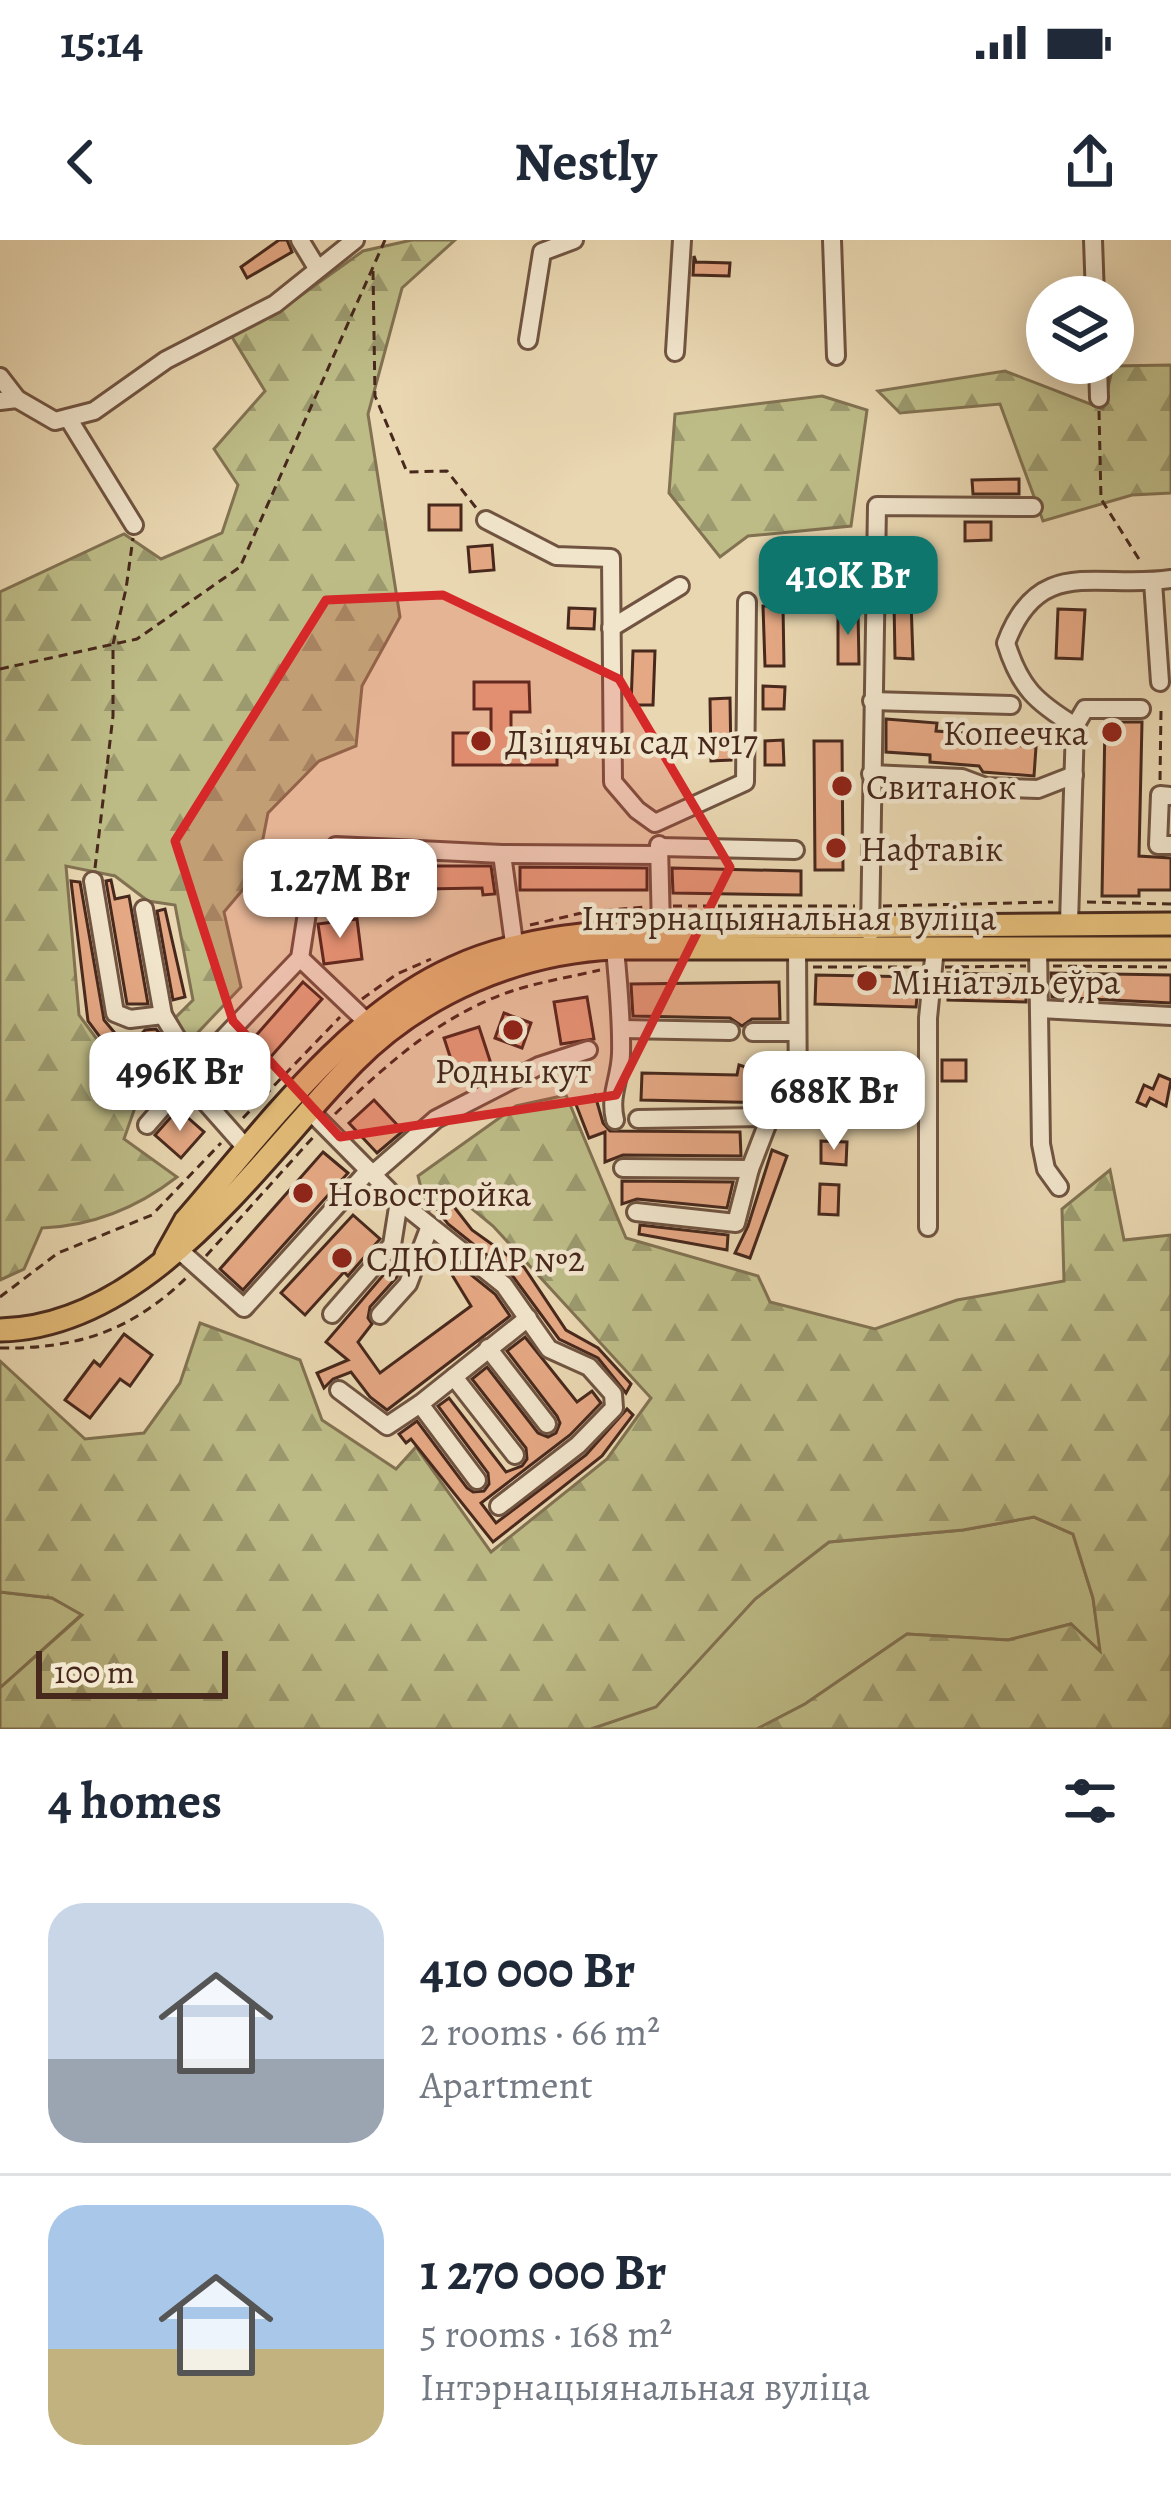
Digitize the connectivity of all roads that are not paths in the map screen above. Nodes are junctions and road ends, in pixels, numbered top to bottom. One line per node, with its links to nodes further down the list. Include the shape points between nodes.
1 (300, 240): 7 (street)
2 (355, 240): 7 (street)
3 (574, 240): 9 (street, via 542,252)
4 (682, 240): 10 (street)
5 (832, 240): 11 (street)
6 (1094, 240): 8 (street)
7 (317, 268): 16 (street, via 275,304 166,360 94,411)
8 (1095, 276)
9 (528, 340)
10 (674, 352)
11 (836, 356)
12 (0, 376): 15 (street)
13 (1099, 384): 14 (street)
14 (1099, 398)
15 (9, 400): 16 (street, via 56,421)
16 (68, 418): 19 (street)
17 (1033, 507): 25 (street, Інтэрнацыянальная вуліца, via 878,506)
18 (486, 520): 23 (street, via 556,556 611,558)
19 (134, 525)
20 (1162, 580): 24 (street); 28 (street, via 1062,581 1016,615 1006,643 1022,685)
21 (680, 586): 23 (street)
22 (747, 602): 32 (street, via 745,782)
23 (610, 628): 32 (street, via 613,782)
24 (1160, 682)
25 (872, 700): 26 (street); 29 (street, Інтэрнацыянальная вуліца)
26 (1011, 705)
27 (1141, 709): 28 (street, via 1084,709)
28 (1075, 725): 30 (street)
29 (872, 774): 30 (street, via 1038,789); 42 (street, Інтэрнацыянальная вуліца)
30 (1074, 775): 39 (street)
31 (1165, 795): 33 (street, via 1158,845)
32 (655, 823): 35 (street)
33 (1171, 845)
34 (795, 850): 35 (street)
35 (659, 851): 36 (street); 40 (street)
36 (502, 854): 43 (street); 49 (street, via 336,846 309,900)
37 (93, 881): 51 (street, via 115,1013)
38 (144, 909): 51 (street)
39 (1069, 913): 41 (main road, Інтэрнацыянальная вуліца); 42 (main road, Інтэрнацыянальная вуліца)
40 (661, 917): 42 (main road, Інтэрнацыянальная вуліца); 43 (main road, Інтэрнацыянальная вуліца)
41 (1171, 924)
42 (870, 926): 44 (main road, Інтэрнацыянальная вуліца); 46 (main road, Інтэрнацыянальная вуліца)
43 (514, 947): 45 (main road, Інтэрнацыянальная вуліца); 53 (main road, Інтэрнацыянальная вуліца, via 452,968); 60 (main road, Інтэрнацыянальная вуліца, via 356,1060)
44 (797, 947): 45 (main road, Інтэрнацыянальная вуліца); 57 (street)
45 (615, 948): 54 (street)
46 (935, 948): 47 (main road, Інтэрнацыянальная вуліца); 73 (street)
47 (1038, 948): 48 (main road, Інтэрнацыянальная вуліца); 50 (street)
48 (1171, 948)
49 (300, 958): 53 (street); 59 (street)
50 (1040, 1010): 52 (street); 69 (street, via 1041,1144)
51 (163, 1015): 59 (street)
52 (1171, 1016)
53 (368, 1024): 65 (main road, Інтэрнацыянальная вуліца)
54 (622, 1029): 55 (street); 63 (street, via 620,1078 610,1100)
55 (730, 1030)
56 (753, 1032): 57 (street)
57 (797, 1032): 61 (street, via 798,1115)
58 (587, 1050): 68 (street, via 452,1109)
59 (190, 1074): 64 (street); 65 (street)
60 (311, 1112): 68 (street); 74 (main road, Інтэрнацыянальная вуліца)
61 (770, 1118): 62 (street); 67 (street)
62 (638, 1119)
63 (615, 1120)
64 (147, 1125)
65 (248, 1149): 74 (main road, Інтэрнацыянальная вуліца, via 185,1221)
66 (623, 1168): 67 (street)
67 (750, 1169): 71 (street, via 736,1223)
68 (371, 1172): 70 (street); 74 (street, via 244,1308)
69 (1059, 1187)
70 (399, 1201): 72 (street); 75 (street, via 392,1245)
71 (636, 1212)
72 (430, 1226): 76 (street, via 408,1284); 77 (street, via 504,1285)
73 (928, 1227)
74 (171, 1254): 78 (main road, Інтэрнацыянальная вуліца, via 76,1313)
75 (332, 1314)
76 (380, 1316)
77 (528, 1318): 79 (street); 86 (street, via 550,1349 589,1367 613,1394 614,1408)
78 (0, 1330)
79 (488, 1348): 80 (street); 83 (street)
80 (454, 1377): 82 (street); 84 (street)
81 (339, 1390): 82 (street, via 387,1426)
82 (420, 1404): 85 (street)
83 (547, 1424)
84 (515, 1454)
85 (477, 1480)
86 (499, 1506)

